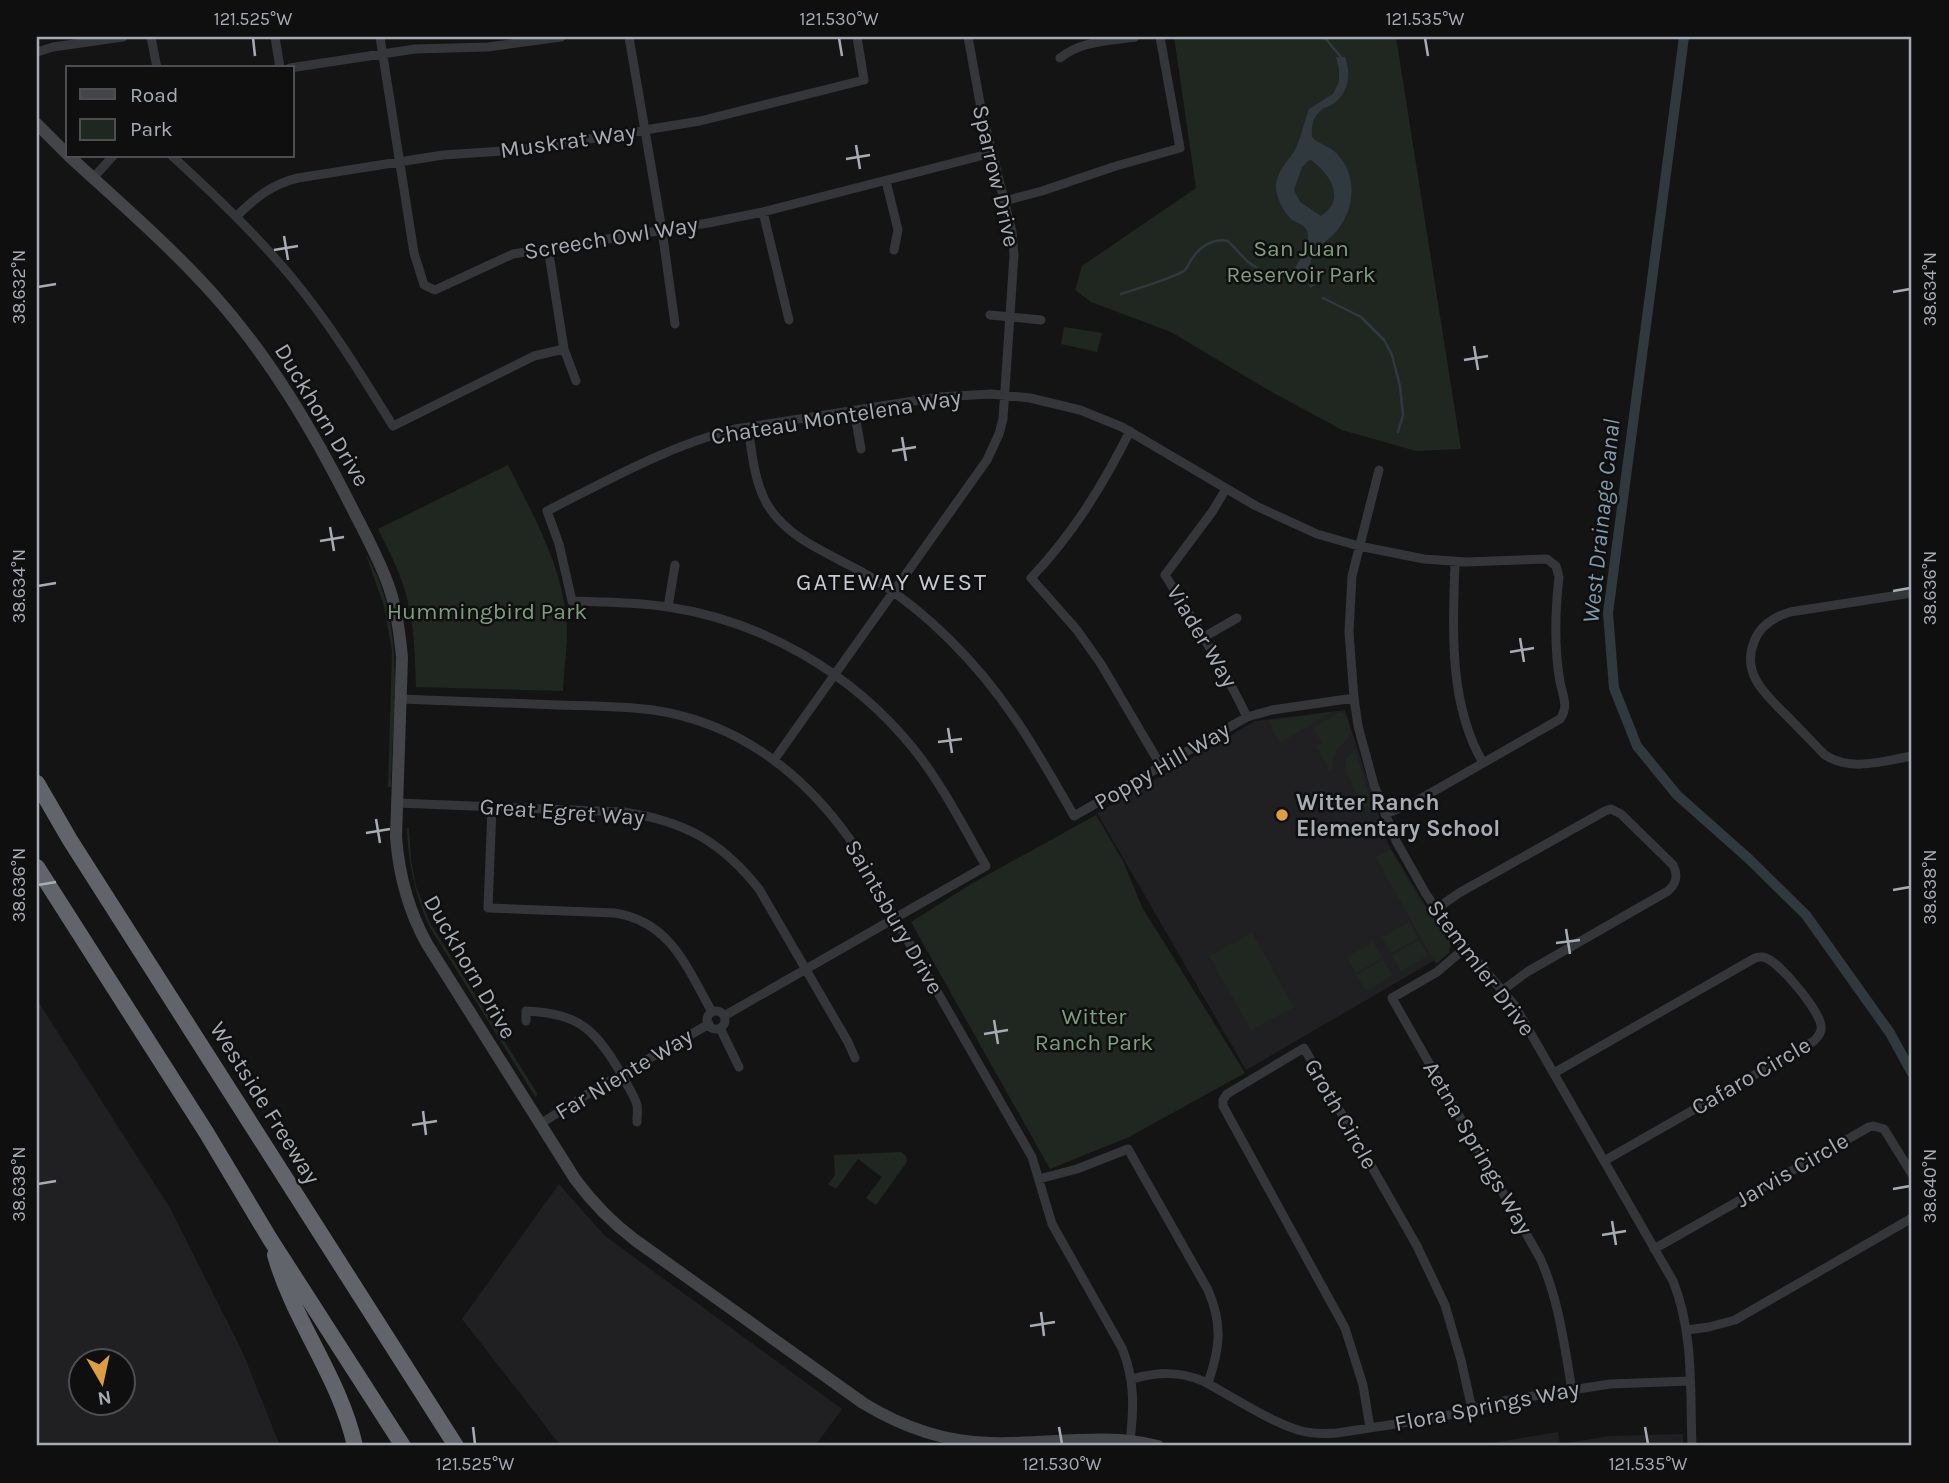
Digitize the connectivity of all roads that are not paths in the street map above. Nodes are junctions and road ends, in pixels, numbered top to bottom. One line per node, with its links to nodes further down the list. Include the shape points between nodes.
1 (123, 37): 12 (street)
2 (151, 37): 15 (street)
3 (275, 37): 16 (street)
4 (380, 37): 13 (street, Screech Owl Way)
5 (561, 37): 11 (street)
6 (629, 37): 19 (street)
7 (857, 37): 19 (street, Muskrat Way, via 864,80 700,121)
8 (968, 37): 21 (street, Sparrow Drive)
9 (1135, 37): 14 (street, via 1083,45)
10 (1160, 37): 28 (street, via 1180,148)
11 (488, 42): 13 (street)
12 (37, 52)
13 (383, 54): 17 (street); 25 (street, Screech Owl Way)
14 (1060, 58)
15 (157, 66)
16 (280, 66)
17 (294, 67)
18 (37, 124): 20 (street, Duckhorn Drive)
19 (644, 130): 25 (street, Muskrat Way, via 527,149); 31 (street)
20 (66, 152)
21 (992, 153): 27 (street, Screech Owl Way); 28 (street, Sparrow Drive)
22 (72, 158): 26 (street, Duckhorn Drive)
23 (111, 158): 26 (street)
24 (174, 158): 30 (street)
25 (400, 162): 30 (street, Muskrat Way, via 288,180 264,191); 32 (street, Screech Owl Way, via 414,253 424,285 435,290 513,254)
26 (93, 178): 58 (street, Duckhorn Drive, via 215,296 257,347 302,415 390,589 400,632)
27 (886, 181): 29 (street, Screech Owl Way); 33 (street, via 898,230)
28 (1004, 201): 35 (street, Sparrow Drive, via 1013,236)
29 (763, 212): 31 (street, Screech Owl Way); 36 (street)
30 (237, 216): 39 (street, via 314,305 393,426 534,356)
31 (662, 230): 32 (street, Screech Owl Way); 38 (street)
32 (548, 248): 39 (street)
33 (894, 250)
34 (990, 315): 35 (street)
35 (1011, 316): 37 (street); 41 (street, Sparrow Drive)
36 (789, 320)
37 (1041, 320)
38 (675, 324)
39 (564, 349): 40 (street)
40 (576, 381)
41 (1005, 395): 42 (street, Chateau Montelena Way, via 968,394); 44 (street, Chateau Montelena Way, via 1058,404); 51 (street, Sparrow Drive, via 994,448)
42 (854, 410): 43 (street, Chateau Montelena Way); 45 (street)
43 (748, 427): 51 (street, Poppy Hill Way, via 761,492 781,523); 53 (street, Chateau Montelena Way, via 676,448 547,511 572,601)
44 (1130, 431): 47 (street, Chateau Montelena Way); 63 (street, via 1077,524 1031,578 1101,664)
45 (861, 449)
46 (1380, 470): 48 (street, Stemmler Drive)
47 (1226, 489): 48 (street, Chateau Montelena Way, via 1286,521); 55 (street, Viader Way, via 1165,575)
48 (1359, 546): 49 (street, Chateau Montelena Way); 57 (street, Stemmler Drive, via 1350,596)
49 (1455, 562): 62 (street, via 1457,683 1468,736); 62 (street, Chateau Montelena Way, via 1547,559 1558,570 1555,639 1565,710 1560,719)
50 (675, 565): 53 (street)
51 (893, 593): 56 (street, Sparrow Drive); 63 (street, Poppy Hill Way, via 946,636 993,687 1074,816)
52 (1912, 593): 60 (street, via 1780,615 1758,633 1750,659 1759,687 1833,760 1858,765)
53 (668, 607): 56 (street, via 757,632)
54 (1237, 618): 55 (street)
55 (1204, 637): 59 (street, Viader Way)
56 (835, 675): 61 (street, Sparrow Drive); 70 (street, via 913,748 986,866)
57 (1354, 698): 59 (street, Poppy Hill Way); 67 (street, Stemmler Drive, via 1366,760)
58 (401, 699): 61 (street, Saintsbury Drive, via 655,710 717,728); 65 (street, Duckhorn Drive)
59 (1247, 717): 63 (street, Poppy Hill Way)
60 (1912, 756)
61 (775, 760): 70 (street, Saintsbury Drive, via 832,814)
62 (1483, 763): 67 (street)
63 (1161, 766)
64 (37, 783): 101 (highway, Westside Freeway)
65 (397, 803): 66 (street, Great Egret Way); 84 (street, Duckhorn Drive, via 398,861 414,919)
66 (492, 807): 72 (street, Great Egret Way, via 624,812 677,824 702,836 752,880); 74 (street, via 488,908 634,917 674,946)
67 (1385, 814): 69 (street, Stemmler Drive)
68 (37, 866): 89 (highway)
69 (1436, 909): 71 (street, Stemmler Drive); 73 (street, via 1605,811 1621,814 1673,865 1676,881 1668,891)
70 (895, 918): 72 (street); 87 (street, Saintsbury Drive, via 1032,1157)
71 (1465, 948): 73 (street, Stemmler Drive); 95 (street, Aetna Springs Way, via 1437,972 1392,998 1540,1258 1554,1290)
72 (805, 970): 75 (street); 79 (street, Great Egret Way)
73 (1503, 990): 81 (street, Stemmler Drive)
74 (712, 1012): 75 (street); 77 (street)
75 (724, 1016): 78 (street)
76 (526, 1021): 82 (street, via 526,1012 550,1013 582,1025 601,1042)
77 (709, 1024): 78 (street); 82 (street, Far Niente Way)
78 (720, 1028): 80 (street, Far Niente Way)
79 (855, 1058)
80 (738, 1067)
81 (1554, 1073): 85 (street, Stemmler Drive); 85 (street, Cafaro Circle, via 1755,958 1772,962 1821,1022 1814,1041)
82 (621, 1075): 83 (street, via 636,1104); 84 (street, Far Niente Way)
83 (637, 1122)
84 (540, 1124): 98 (street, Duckhorn Drive, via 590,1199 621,1230 879,1413 928,1434 972,1442)
85 (1604, 1161): 90 (street, Stemmler Drive)
86 (1912, 1174): 90 (street, Jarvis Circle, via 1888,1133 1869,1126)
87 (1039, 1179): 92 (street, Saintsbury Drive, via 1052,1224 1122,1348); 94 (street, via 1128,1149 1214,1303 1219,1343)
88 (1912, 1218): 91 (street, via 1735,1320)
89 (270, 1240): 99 (highway, via 282,1279 349,1421); 100 (highway)
90 (1654, 1249): 91 (street, Stemmler Drive, via 1679,1297)
91 (1687, 1330): 93 (street, Stemmler Drive)
92 (1132, 1379): 94 (street, Flora Springs Way, via 1165,1372); 98 (street, Saintsbury Drive)
93 (1690, 1381): 95 (street, Flora Springs Way); 103 (street, Stemmler Drive)
94 (1208, 1383): 97 (street, Flora Springs Way, via 1297,1430 1323,1434)
95 (1572, 1390): 96 (street, Flora Springs Way)
96 (1472, 1409): 97 (street, Flora Springs Way); 97 (street, Groth Circle, via 1454,1332 1434,1279 1304,1048 1231,1091 1223,1106 1345,1328 1363,1385)
97 (1370, 1428)
98 (1130, 1441): 102 (street, Duckhorn Drive)
99 (355, 1446)
100 (403, 1446)
101 (458, 1446)
102 (1158, 1446)
103 (1692, 1446)

